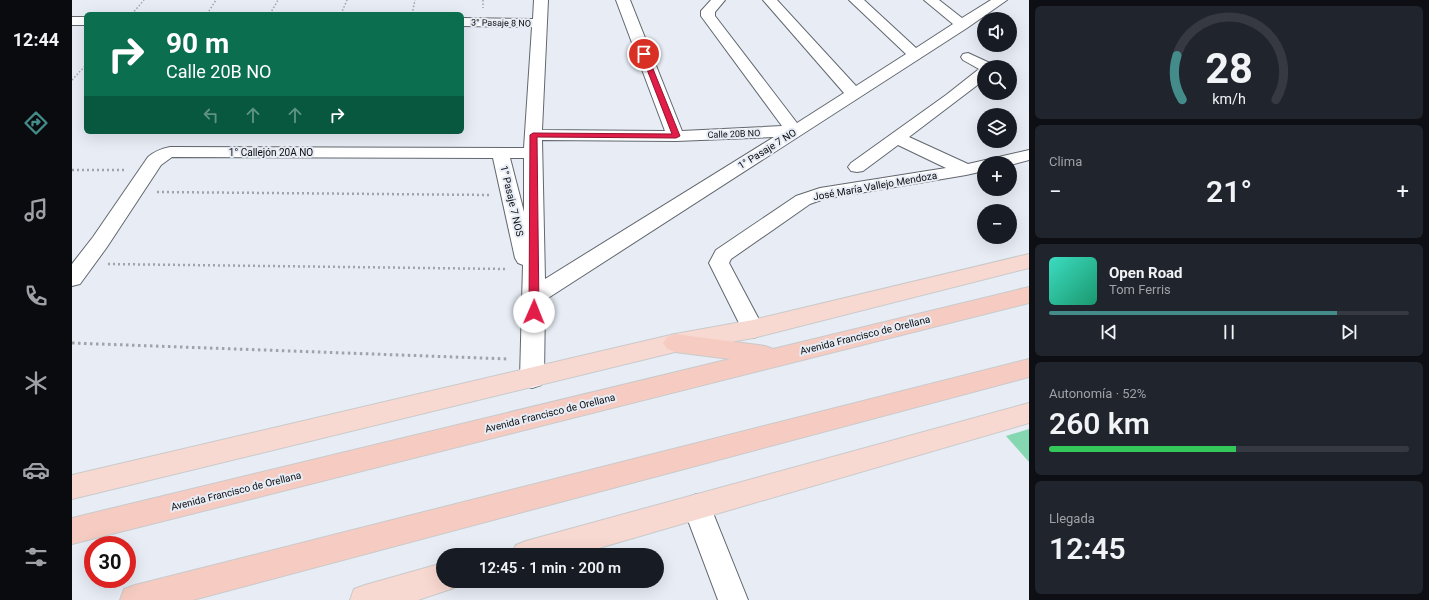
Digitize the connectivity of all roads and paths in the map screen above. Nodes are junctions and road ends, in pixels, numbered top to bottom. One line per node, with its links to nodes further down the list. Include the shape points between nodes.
1 (144, 0): 13 (path)
2 (216, 0): 14 (path)
3 (278, 0): 15 (path)
4 (347, 0): 16 (path)
5 (415, 0): 17 (path)
6 (541, 0): 21 (street)
7 (623, 0): 32 (street)
8 (718, 0): 30 (street, via 708,11 708,16)
9 (770, 0): 29 (street)
10 (856, 0): 23 (street)
11 (931, 0): 22 (street)
12 (1000, 0): 22 (street, 1° Pasaje 7 NO)
13 (134, 12)
14 (208, 12)
15 (271, 12)
16 (342, 12)
17 (412, 12)
18 (72, 21): 19 (street)
19 (84, 21)
20 (464, 22): 21 (street, 3° Pasaje 8 NO)
21 (539, 23): 31 (street)
22 (962, 25): 23 (street, 1° Pasaje 7 NO)
23 (915, 54): 29 (street, 1° Pasaje 7 NO)
24 (968, 57): 25 (street)
25 (977, 62)
26 (84, 67): 28 (path)
27 (977, 77): 33 (street)
28 (72, 80)
29 (854, 94): 30 (street, 1° Pasaje 7 NO)
30 (794, 132): 32 (street, Calle 20B NO); 48 (street, 1° Pasaje 7 NO)
31 (533, 135): 32 (street, Calle 20B NO); 35 (street)
32 (676, 136)
33 (898, 138): 38 (street); 39 (street)
34 (500, 152): 35 (street, 1° Callejón 20A NO); 41 (street, 1° Callejón 20A NO, via 170,152 161,155); 43 (street, 1° Pasaje 7 NOS)
35 (533, 153): 48 (street)
36 (1029, 155): 37 (street)
37 (1017, 158)
38 (857, 167)
39 (975, 168): 49 (street, José María Vallejo Mendoza, via 820,194 803,200 723,255 719,263)
40 (72, 170): 41 (path)
41 (148, 170): 42 (street, 1° Callejón 20A NO)
42 (135, 192): 43 (path); 46 (street, 1° Callejón 20A NO)
43 (511, 195): 45 (street, 1° Pasaje 7 NOS)
44 (1029, 261): 49 (main road)
45 (528, 269): 46 (path); 48 (street, 1° Pasaje 7 NOS)
46 (77, 271)
47 (1029, 295): 52 (highway, Avenida Francisco de Orellana)
48 (534, 296): 54 (street)
49 (753, 329): 51 (main road)
50 (72, 343): 54 (path)
51 (675, 344): 52 (highway); 54 (main road)
52 (778, 357): 58 (highway, Avenida Francisco de Orellana)
53 (1029, 368): 61 (highway)
54 (532, 369): 56 (main road)
55 (1029, 413): 57 (main road)
56 (72, 486)
57 (697, 507): 59 (main road); 63 (street)
58 (72, 531)
59 (551, 548)
60 (436, 580): 62 (main road)
61 (135, 600)
62 (365, 600)
63 (733, 600)

